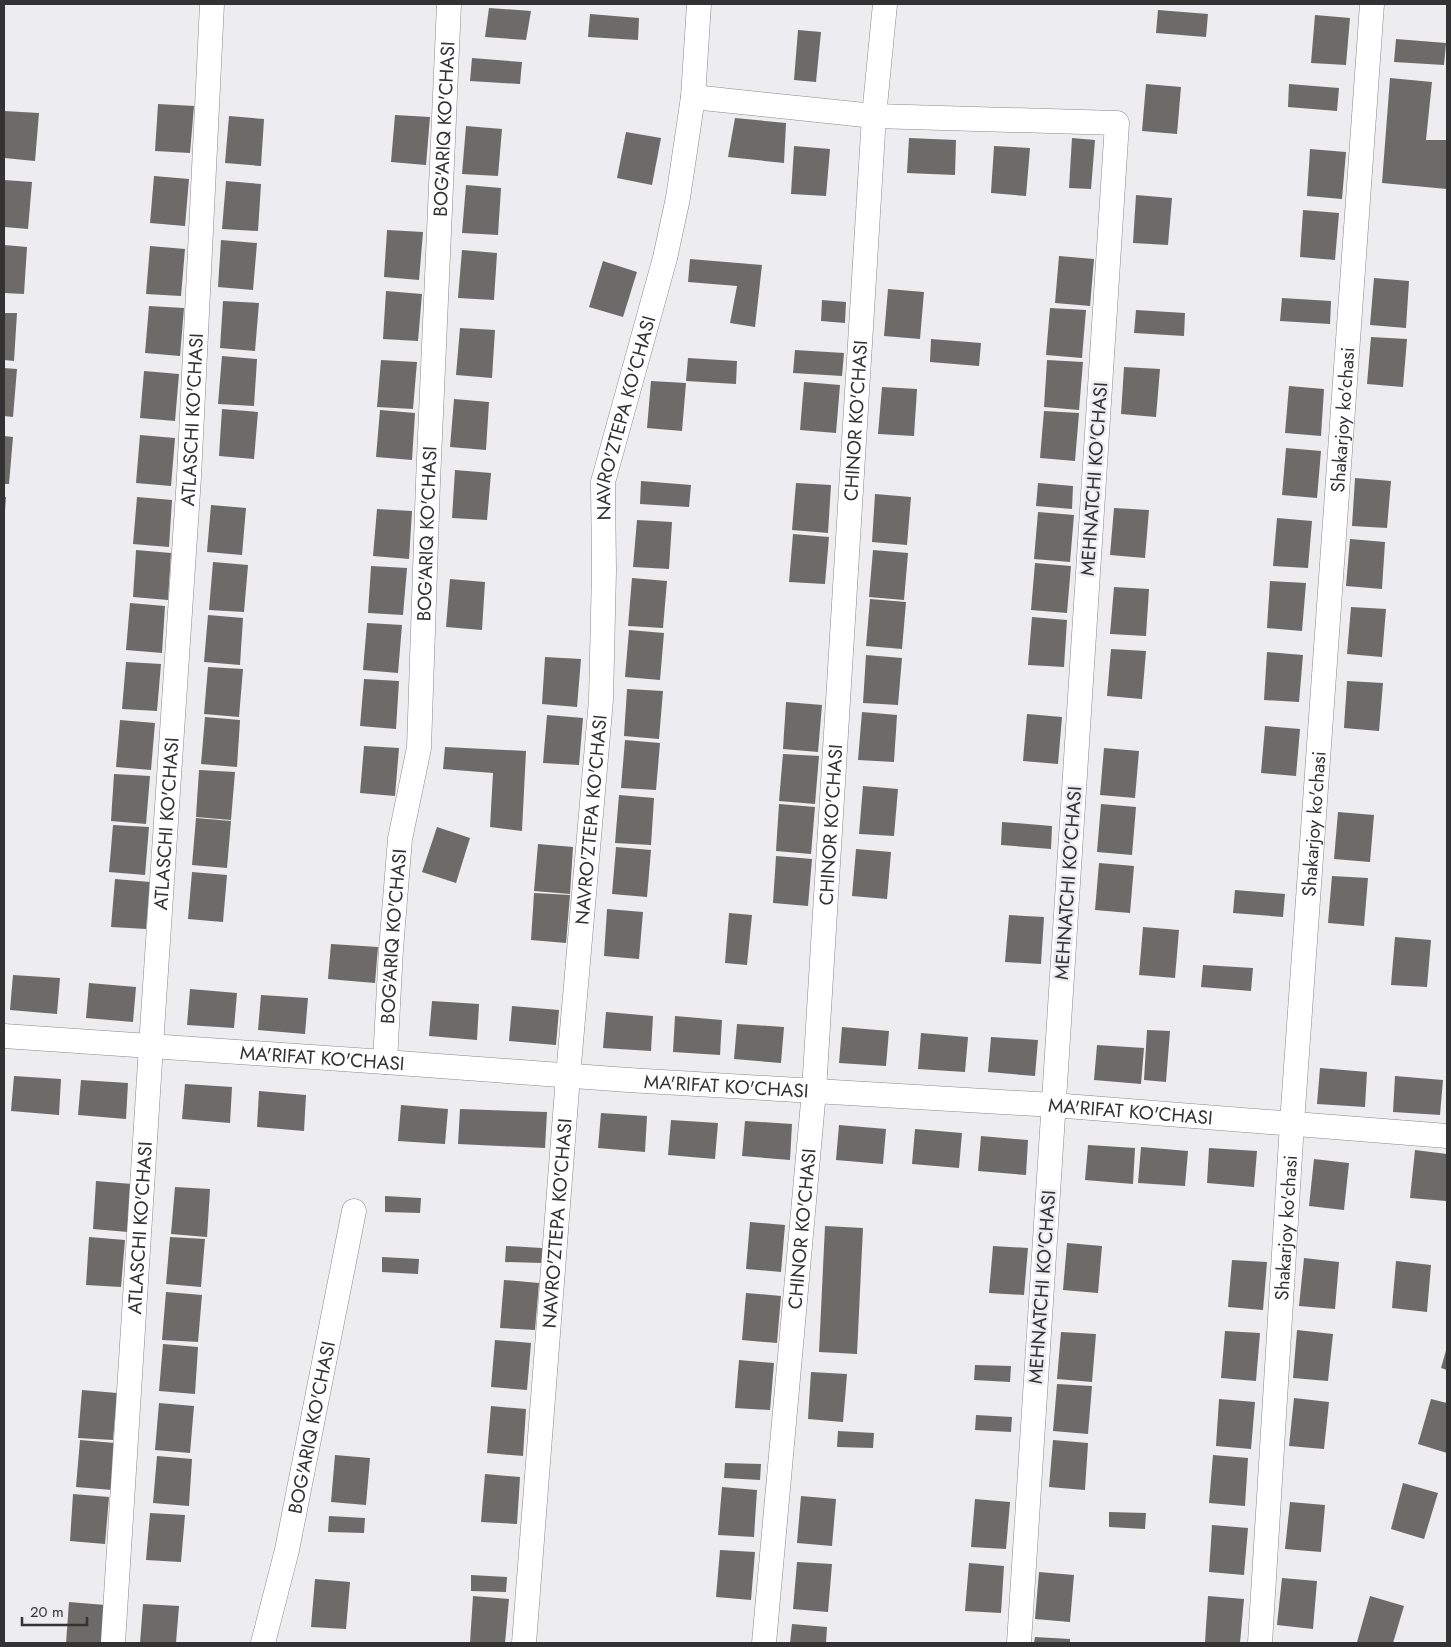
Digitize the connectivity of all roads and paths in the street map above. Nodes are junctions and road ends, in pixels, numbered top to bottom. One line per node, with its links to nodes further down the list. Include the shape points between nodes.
1 (212, 4): 9 (street, ATLASCHI KO'CHASI, via 189,477)
2 (449, 4): 10 (street, BOG'ARIQ KO'CHASI, via 419,748 400,839)
3 (699, 4): 6 (street, NAVRO'ZTEPA KO'CHASI)
4 (885, 4): 7 (street, CHINOR KO'CHASI)
5 (1372, 4): 14 (street, Shakarjoy ko'chasi)
6 (693, 97): 7 (street); 11 (street, NAVRO'ZTEPA KO'CHASI, via 678,198 665,258 603,482 601,700)
7 (874, 116): 12 (street, CHINOR KO'CHASI); 13 (street, MEHNATCHI KO'CHASI, via 1117,123)
8 (4, 1036): 9 (street, MA'RIFAT KO'CHASI)
9 (151, 1046): 10 (street, MA'RIFAT KO'CHASI); 17 (street, ATLASCHI KO'CHASI)
10 (385, 1062): 11 (street, MA'RIFAT KO'CHASI)
11 (568, 1076): 12 (street, MA'RIFAT KO'CHASI); 19 (street, NAVRO'ZTEPA KO'CHASI)
12 (814, 1092): 13 (street, MA'RIFAT KO'CHASI); 20 (street, CHINOR KO'CHASI)
13 (1053, 1105): 14 (street, MA'RIFAT KO'CHASI); 21 (street, MEHNATCHI KO'CHASI)
14 (1292, 1123): 15 (street, MA'RIFAT KO'CHASI); 22 (street, Shakarjoy ko'chasi)
15 (1447, 1136)
16 (354, 1211): 18 (street, BOG'ARIQ KO'CHASI, via 286,1550)
17 (113, 1643)
18 (263, 1643)
19 (524, 1643)
20 (764, 1643)
21 (1019, 1643)
22 (1260, 1643)

